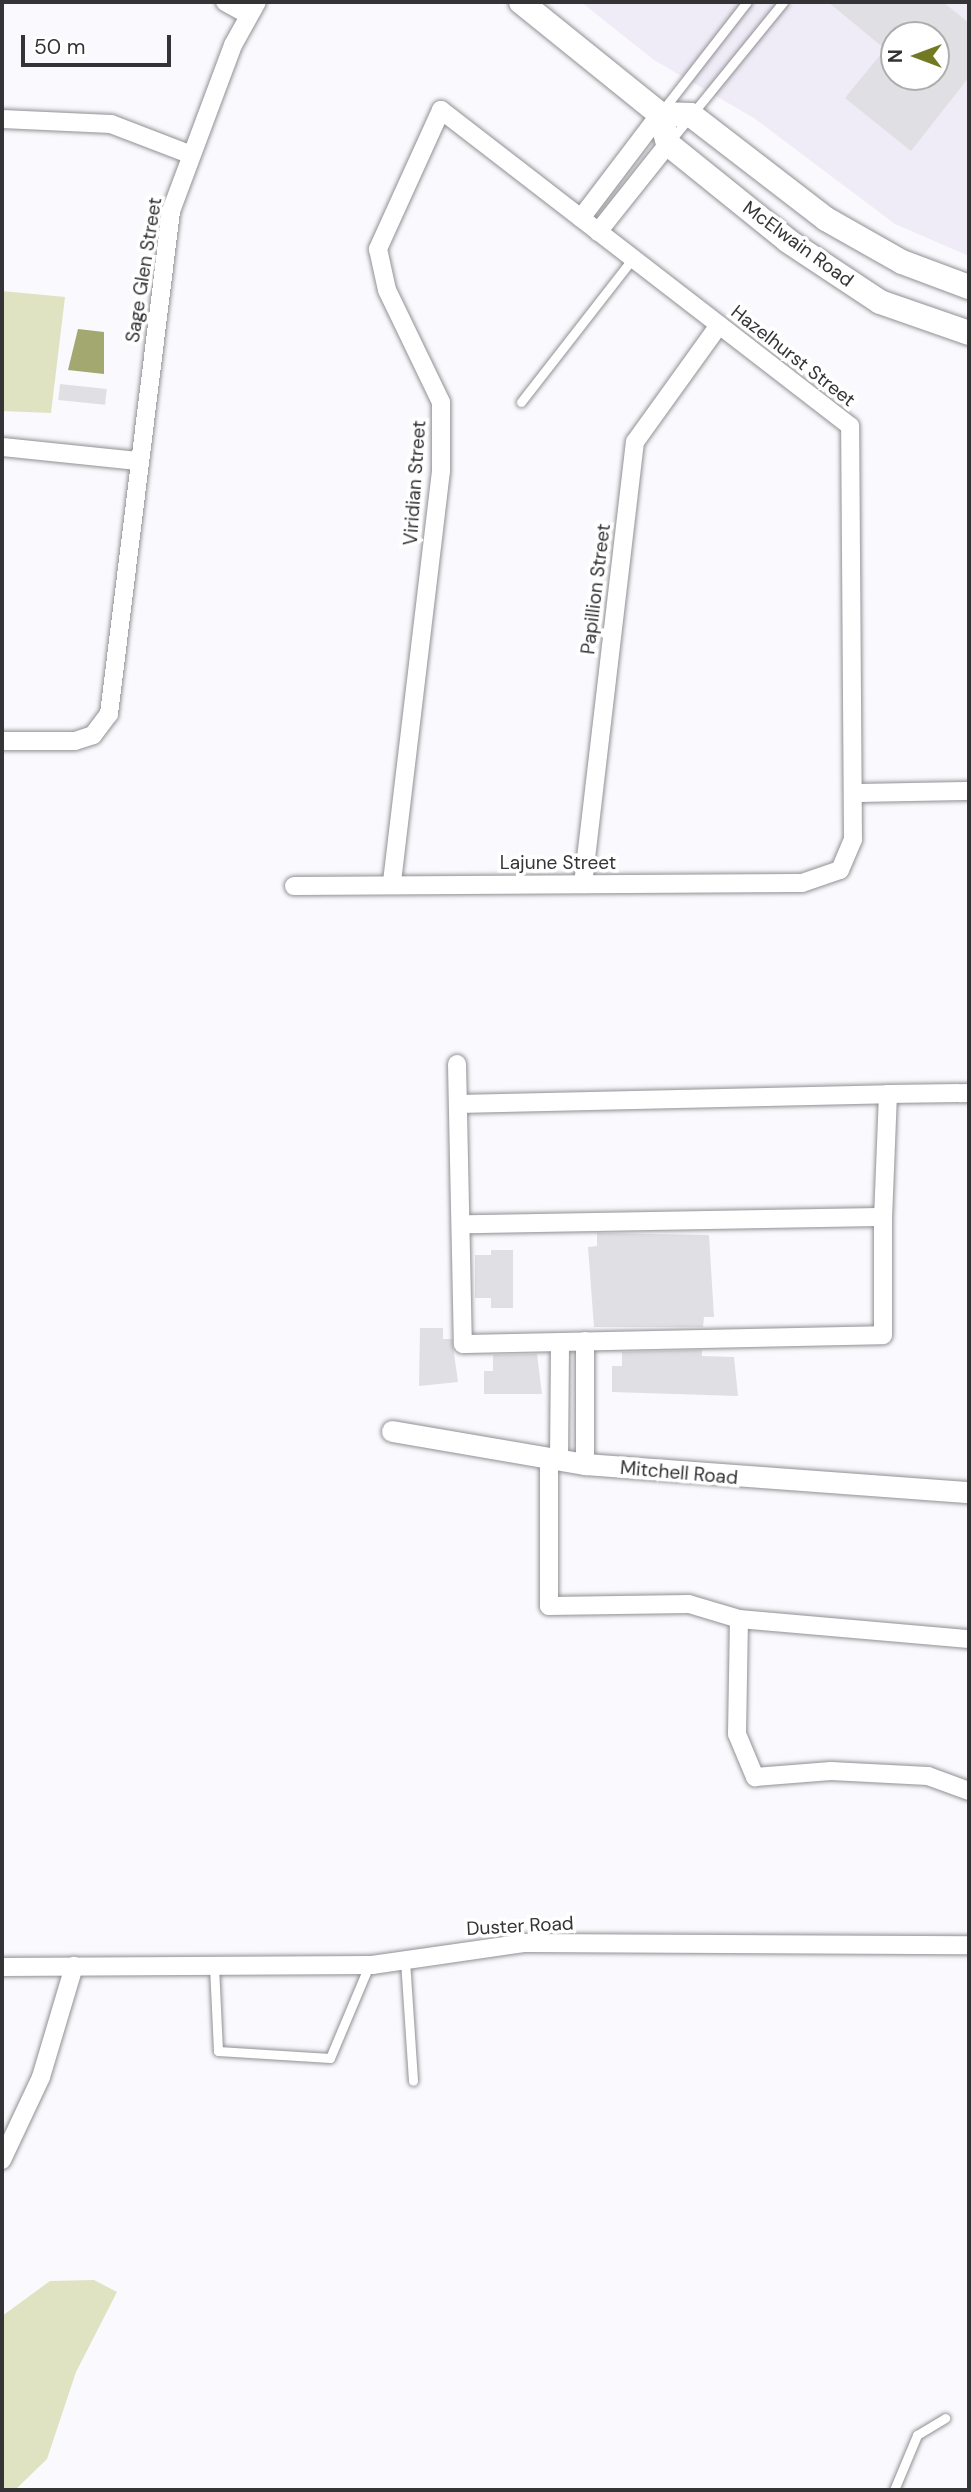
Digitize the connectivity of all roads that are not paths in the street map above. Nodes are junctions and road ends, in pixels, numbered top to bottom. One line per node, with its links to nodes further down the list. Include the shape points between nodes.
1 (225, 2): 5 (street)
2 (521, 2): 7 (main road)
3 (747, 2): 7 (lane)
4 (783, 2): 8 (lane)
5 (250, 6): 11 (street, Sage Glen Street)
6 (441, 110): 12 (street, Hazelhurst Street); 25 (street, Viridian Street, via 378,249 387,290 441,402 441,471)
7 (660, 114): 8 (main road); 10 (main road); 12 (street)
8 (691, 115): 10 (lane); 15 (main road, McElwain Road, via 825,219 902,261)
9 (2, 120): 11 (street, via 111,124)
10 (663, 148): 13 (street); 17 (main road, McElwain Road, via 833,273 880,302)
11 (189, 154): 20 (street, Sage Glen Street, via 162,264)
12 (581, 218): 13 (street, Hazelhurst Street)
13 (598, 232): 14 (street, Hazelhurst Street)
14 (633, 258): 16 (street, Hazelhurst Street); 18 (lane)
15 (969, 287)
16 (719, 325): 23 (street, Hazelhurst Street, via 850,426); 26 (street, Papillion Street, via 635,442)
17 (969, 333)
18 (521, 402)
19 (2, 447): 20 (street)
20 (138, 461): 21 (street, Sage Glen Street, via 109,714 93,735 68,743)
21 (2, 741)
22 (969, 791): 23 (street)
23 (854, 793): 24 (street, Hazelhurst Street, via 853,840 840,870)
24 (821, 877): 26 (street, Lajune Street, via 802,883)
25 (392, 884): 26 (street, Lajune Street); 27 (street, Lajune Street)
26 (583, 884)
27 (294, 886)
28 (457, 1064): 31 (street)
29 (969, 1093): 30 (street)
30 (888, 1094): 31 (street); 32 (street)
31 (458, 1104): 33 (street)
32 (883, 1217): 33 (street); 35 (street, via 883,1335)
33 (462, 1224): 34 (street, via 463,1344)
34 (560, 1342): 35 (street); 37 (street)
35 (585, 1342): 38 (street)
36 (392, 1430): 37 (street, Mitchell Road)
37 (554, 1460): 38 (street, Mitchell Road); 40 (street, via 549,1606 689,1604)
38 (585, 1464): 39 (street, Mitchell Road)
39 (969, 1492)
40 (739, 1619): 41 (street); 42 (street, via 737,1734 755,1777 831,1771 928,1776)
41 (969, 1639)
42 (969, 1791)
43 (969, 1945): 44 (street, Duster Road, via 525,1943)
44 (405, 1960): 45 (street, Duster Road); 49 (lane)
45 (369, 1965): 47 (street, Duster Road); 47 (lane, via 330,2058 218,2051)
46 (74, 1966): 47 (street, Duster Road); 48 (street, Duster Road); 50 (street, via 41,2077)
47 (214, 1966)
48 (2, 1967)
49 (413, 2081)
50 (2, 2160)
51 (945, 2418): 52 (lane, via 916,2435)
52 (894, 2490)

